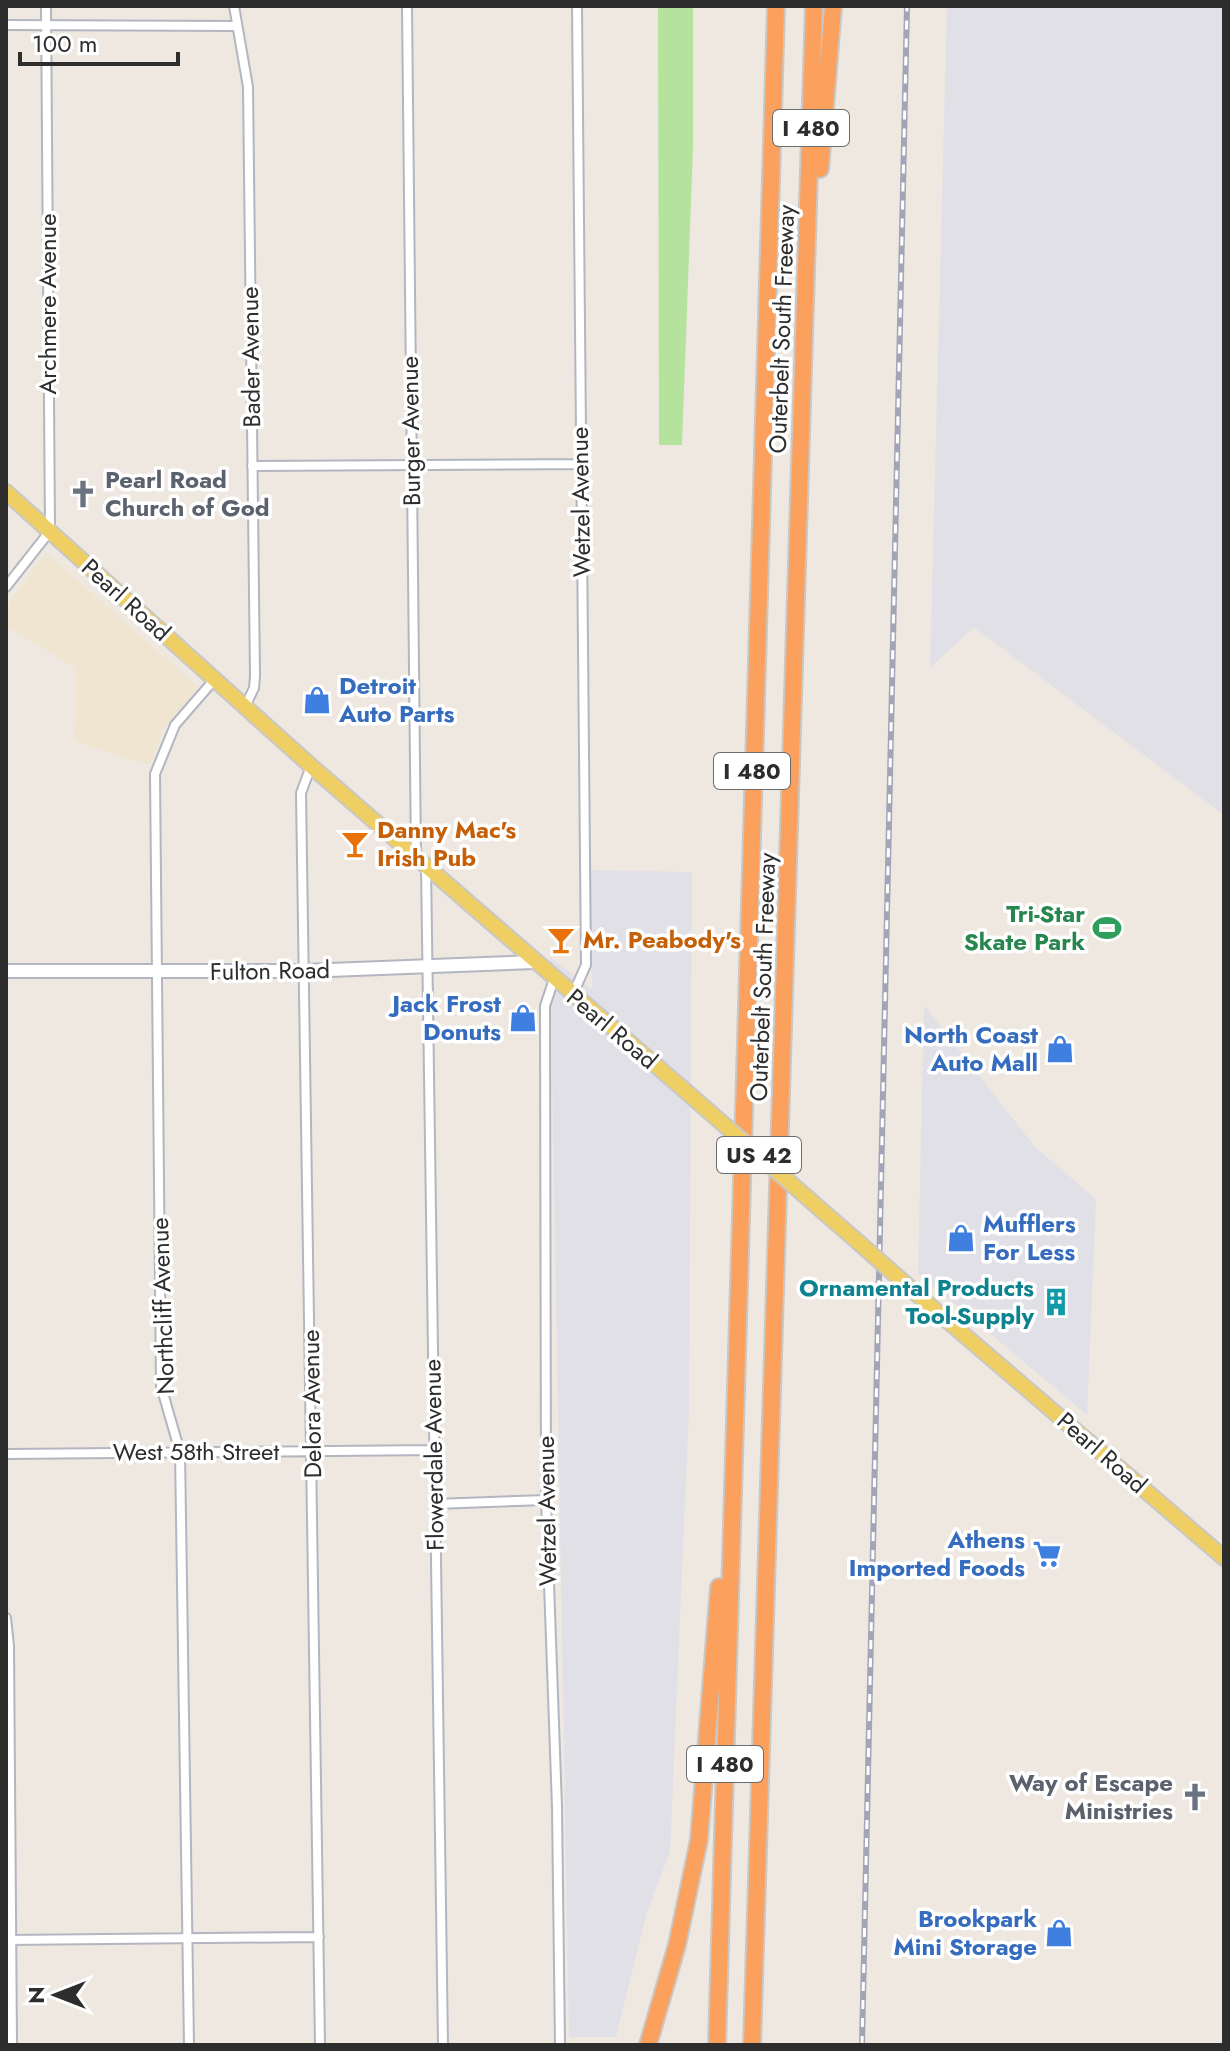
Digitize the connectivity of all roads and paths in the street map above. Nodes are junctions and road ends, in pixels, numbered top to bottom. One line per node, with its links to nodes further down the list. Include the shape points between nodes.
1 (46, 6): 9 (street, Archmere Avenue)
2 (234, 6): 10 (street, Bader Avenue)
3 (407, 6): 13 (street, Burger Avenue)
4 (577, 6): 12 (street, Wetzel Avenue)
5 (773, 6): 33 (highway, Outerbelt South Freeway / I 480)
6 (814, 6): 11 (highway, Outerbelt South Freeway / I 480)
7 (833, 6): 11 (highway)
8 (6, 25): 9 (street)
9 (47, 25): 10 (street); 16 (street, Archmere Avenue)
10 (236, 26): 14 (street, Bader Avenue, via 248,87)
11 (809, 249): 48 (highway, Outerbelt South Freeway / I 480)
12 (581, 464): 13 (street); 28 (street, Wetzel Avenue, via 586,965)
13 (412, 465): 14 (street); 21 (street, Burger Avenue)
14 (252, 466): 19 (street, Bader Avenue, via 255,676)
15 (6, 492): 16 (main road, Pearl Road / US 42)
16 (50, 531): 17 (street); 18 (main road, Pearl Road / US 42)
17 (6, 587)
18 (214, 680): 19 (main road, Pearl Road / US 42); 26 (street, Northcliff Avenue, via 175,725 157,764)
19 (245, 707): 20 (main road, Pearl Road / US 42)
20 (311, 766): 21 (main road, Pearl Road / US 42); 25 (street, Delora Avenue, via 301,793)
21 (421, 861): 22 (main road, Pearl Road / US 42); 23 (street, Flowerdale Avenue)
22 (535, 962): 23 (main road, Fulton Road); 27 (main road, Pearl Road / US 42)
23 (427, 968): 25 (main road, Fulton Road); 29 (street, Flowerdale Avenue)
24 (6, 971): 26 (main road, Fulton Road)
25 (304, 971): 26 (main road, Fulton Road); 31 (street, Delora Avenue)
26 (156, 972): 30 (street, Northcliff Avenue, via 161,1386)
27 (554, 979): 28 (main road, Pearl Road / US 42); 34 (street, Wetzel Avenue, via 545,1006)
28 (573, 995): 36 (main road, Pearl Road / US 42, bridge)
29 (435, 1450): 31 (street, West 58th Street); 35 (street, Flowerdale Avenue)
30 (180, 1452): 31 (street, West 58th Street); 32 (street, West 58th Street); 39 (street, Northcliff Avenue)
31 (313, 1452): 38 (street, Delora Avenue)
32 (6, 1454)
33 (731, 1482): 46 (highway, via 699,1840 677,1945); 47 (highway, Outerbelt South Freeway / I 480)
34 (546, 1500): 35 (street); 45 (street, Wetzel Avenue)
35 (435, 1504): 44 (street, Flowerdale Avenue)
36 (1224, 1558)
37 (6, 1618): 40 (street)
38 (319, 1937): 39 (street); 43 (street, Delora Avenue)
39 (187, 1939): 40 (street); 42 (street, Northcliff Avenue)
40 (8, 1940): 41 (street)
41 (12, 2045)
42 (189, 2045)
43 (320, 2045)
44 (443, 2045)
45 (560, 2045)
46 (648, 2045)
47 (717, 2045)
48 (752, 2045)

